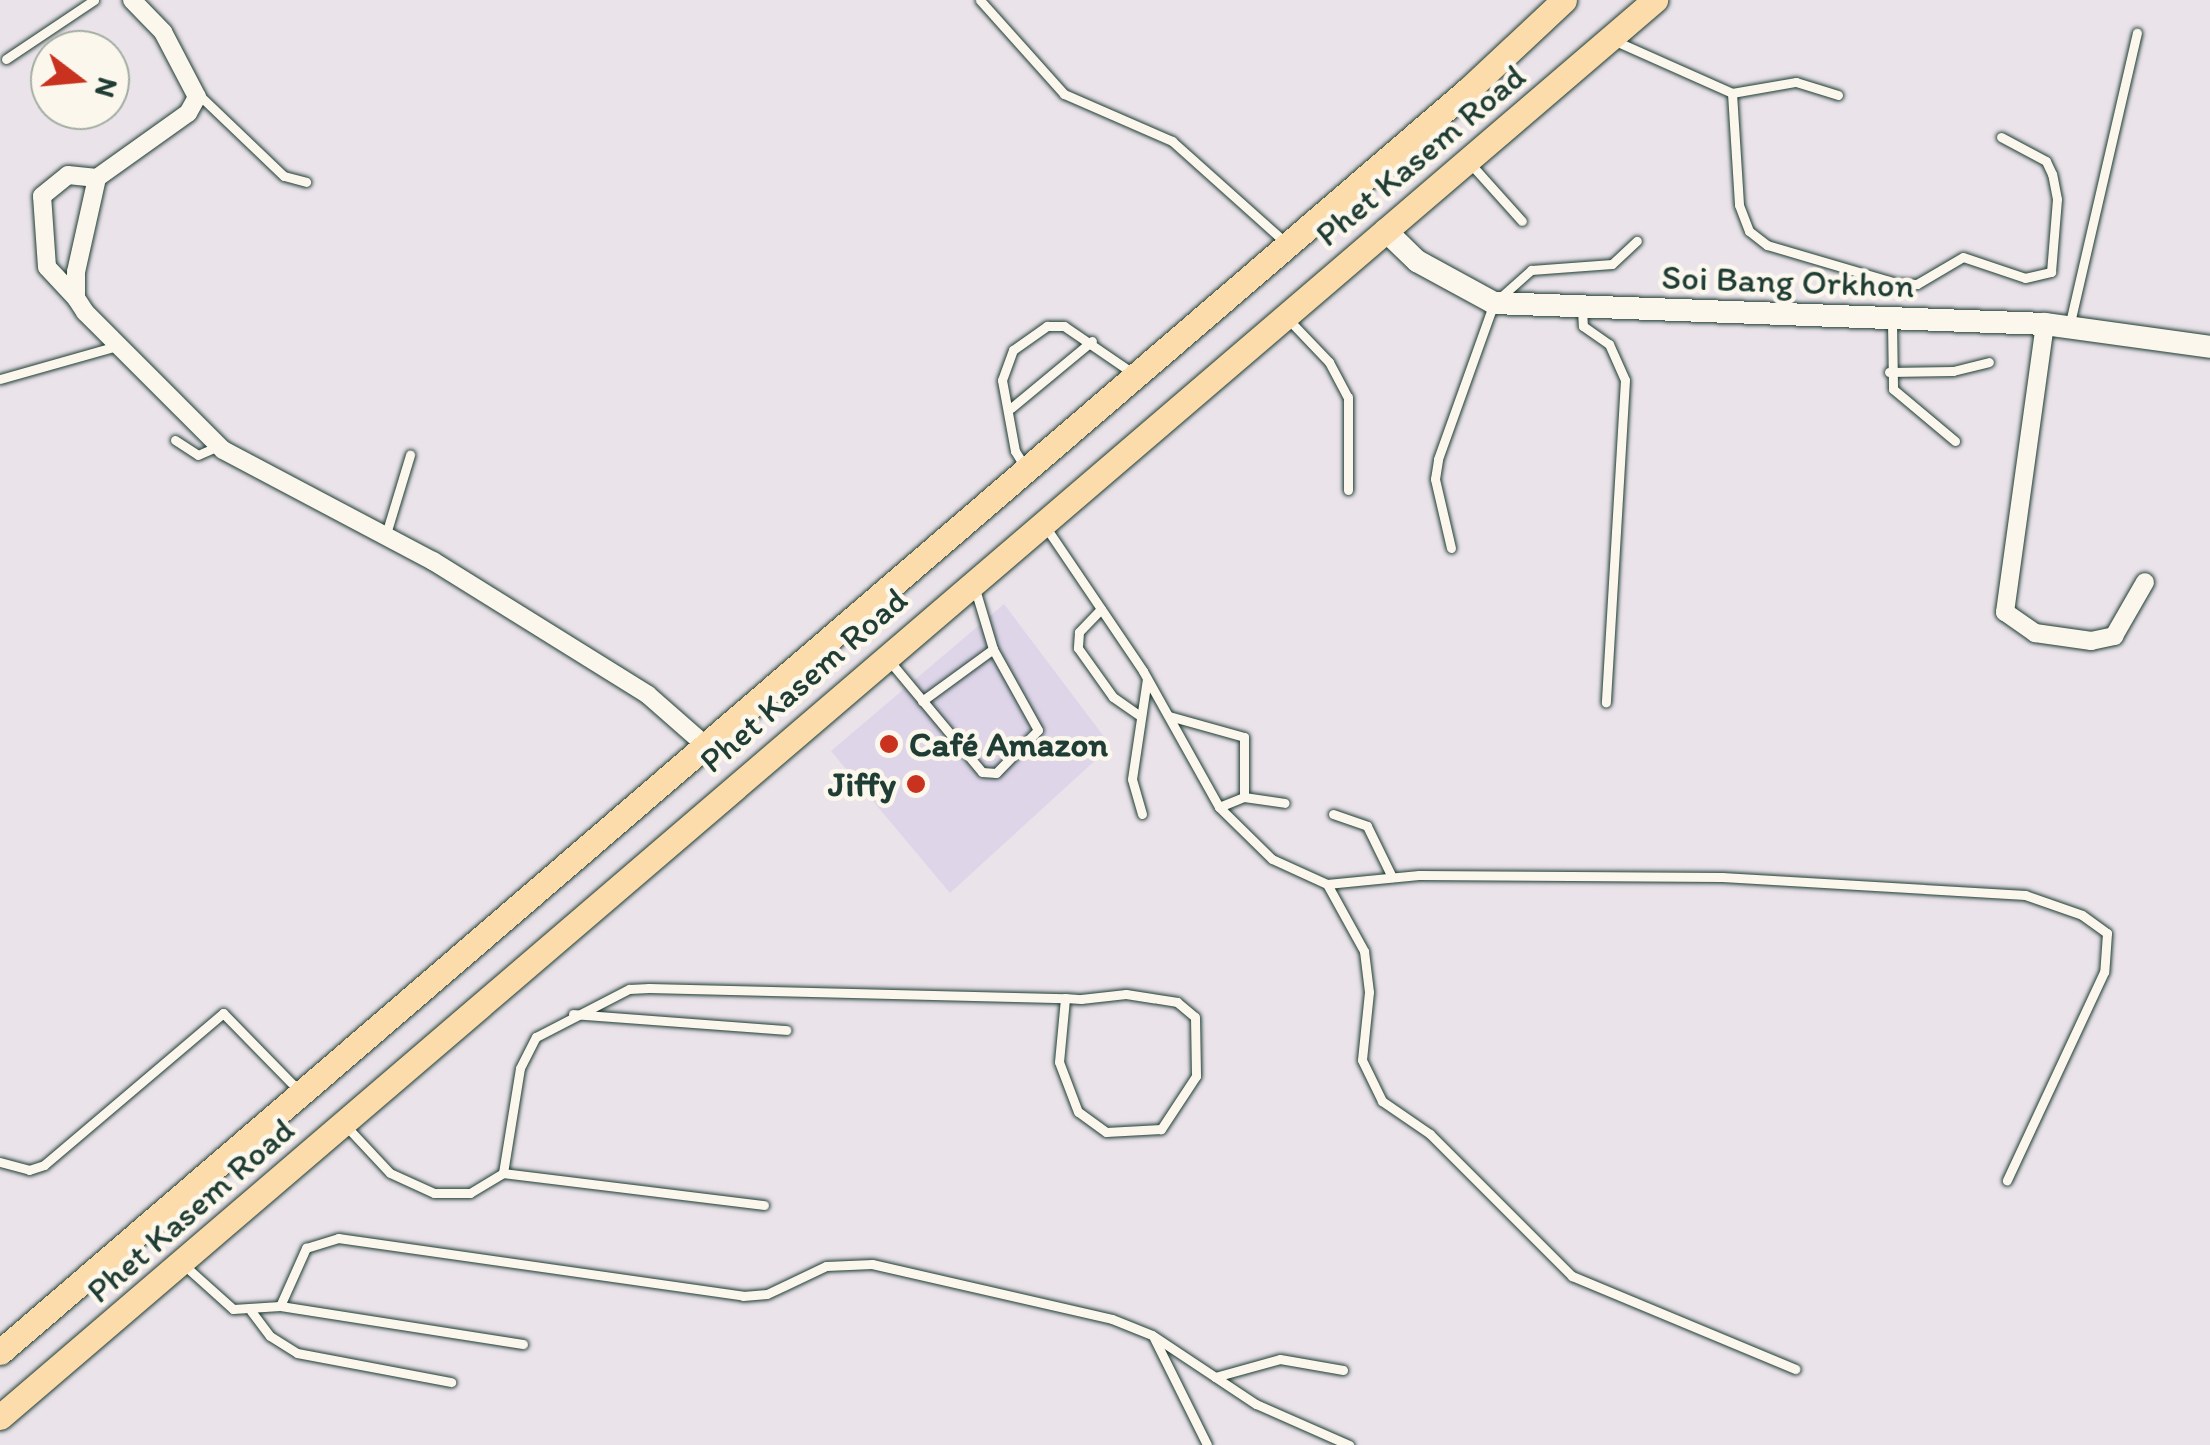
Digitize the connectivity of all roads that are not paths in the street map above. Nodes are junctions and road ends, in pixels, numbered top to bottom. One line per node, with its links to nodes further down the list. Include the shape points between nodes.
1 (94, 0): 8 (lane)
2 (132, 0): 9 (street, via 163,32)
3 (980, 0): 19 (lane, via 1064,94 1172,142)
4 (1655, 0): 7 (main road, Phet Kasem Road)
5 (1559, 2): 19 (main road, Phet Kasem Road)
6 (2138, 33): 26 (lane)
7 (1611, 38): 10 (lane); 13 (main road, Phet Kasem Road)
8 (6, 59)
9 (197, 93): 14 (street, via 188,113); 15 (lane, via 284,176)
10 (1732, 93): 11 (lane, via 1796,82); 12 (lane, via 1738,205 1749,231 1766,245 1896,284 1916,284 1963,257 2026,278 2051,272 2057,199 2052,174 2046,161)
11 (1838, 95)
12 (2001, 138)
13 (1467, 160): 16 (lane); 17 (main road, Phet Kasem Road)
14 (97, 178): 20 (street); 20 (street, via 68,175 42,196 46,266)
15 (306, 182)
16 (1522, 221)
17 (1385, 230): 21 (street, Soi Bang Orkhon, via 1418,261); 23 (main road, Phet Kasem Road)
18 (1637, 241): 21 (lane, via 1612,264 1531,270)
19 (1287, 244): 32 (main road, Phet Kasem Road)
20 (76, 298): 28 (street)
21 (1494, 303): 22 (street, Soi Bang Orkhon); 43 (lane, via 1438,459 1435,478)
22 (1582, 310): 24 (street, Soi Bang Orkhon); 51 (lane, via 1583,326 1609,344 1625,380)
23 (1284, 316): 40 (lane, via 1329,362 1348,396); 41 (main road, Phet Kasem Road)
24 (1893, 319): 25 (street, Soi Bang Orkhon); 31 (lane)
25 (2045, 324): 26 (street, Soi Bang Orkhon); 45 (street, via 2005,612 2035,632 2091,641 2114,636)
26 (2070, 327): 29 (street, Soi Bang Orkhon)
27 (1092, 341): 32 (lane); 34 (lane); 34 (lane, via 1055,324 1013,350 1002,370)
28 (117, 346): 33 (lane); 37 (street)
29 (2210, 347)
30 (1989, 362): 31 (lane, via 1953,371)
31 (1888, 372): 36 (lane, via 1910,408)
32 (1136, 375): 39 (main road, Phet Kasem Road)
33 (0, 379)
34 (1011, 408): 39 (lane, via 1015,451)
35 (175, 440): 37 (lane, via 198,454)
36 (1955, 440)
37 (218, 446): 42 (street, via 287,489)
38 (410, 455): 42 (lane)
39 (1027, 469): 54 (main road, Phet Kasem Road)
40 (1348, 490)
41 (1043, 524): 44 (main road, Phet Kasem Road); 46 (lane)
42 (386, 534): 54 (street, via 634,686)
43 (1451, 548)
44 (972, 581): 47 (lane); 48 (main road, Phet Kasem Road)
45 (2145, 582)
46 (1100, 609): 49 (lane); 52 (lane, via 1079,632 1078,648 1114,696)
47 (993, 649): 50 (lane); 50 (lane, via 1038,730 996,773 982,772)
48 (885, 656): 50 (lane); 66 (main road, Phet Kasem Road)
49 (1148, 679): 52 (lane); 53 (lane)
50 (922, 701)
51 (1606, 702)
52 (1140, 716): 58 (lane, via 1132,779)
53 (1169, 716): 55 (lane, via 1244,738); 57 (lane)
54 (704, 744): 65 (main road, Phet Kasem Road)
55 (1244, 797): 56 (lane); 57 (lane)
56 (1286, 803)
57 (1219, 807): 61 (lane, via 1272,859)
58 (1142, 814)
59 (1333, 814): 60 (lane, via 1367,826)
60 (1392, 877): 61 (lane); 69 (lane, via 1722,877 2025,895 2082,915 2107,933 2104,972)
61 (1327, 884): 78 (lane, via 1364,951 1370,992 1362,1060 1382,1102 1430,1134 1546,1258 1572,1276)
62 (1065, 998): 62 (lane, via 1150,995 1177,1002 1195,1018 1196,1076 1161,1129 1106,1132 1078,1112 1059,1062); 63 (lane, via 629,988)
63 (570, 1014): 64 (lane); 68 (lane, via 536,1037 520,1068)
64 (786, 1030)
65 (302, 1094): 67 (lane, via 223,1012 44,1165 28,1170); 75 (main road, Phet Kasem Road)
66 (344, 1124): 68 (lane, via 390,1173 434,1194 470,1193); 71 (main road, Phet Kasem Road)
67 (0, 1162)
68 (503, 1173): 70 (lane)
69 (2006, 1180)
70 (764, 1205)
71 (182, 1263): 73 (lane, via 222,1301); 81 (main road, Phet Kasem Road)
72 (280, 1306): 73 (lane); 74 (lane, via 306,1248 338,1238 744,1296 767,1294 826,1266 872,1264 1079,1310); 76 (lane)
73 (251, 1310): 80 (lane, via 270,1336 297,1353)
74 (1152, 1335): 79 (lane); 82 (lane)
75 (3, 1343)
76 (524, 1344)
77 (1343, 1370): 79 (lane, via 1280,1359)
78 (1795, 1370)
79 (1214, 1376): 83 (lane, via 1256,1404)
80 (451, 1382)
81 (0, 1418)
82 (1206, 1445)
83 (1349, 1445)

